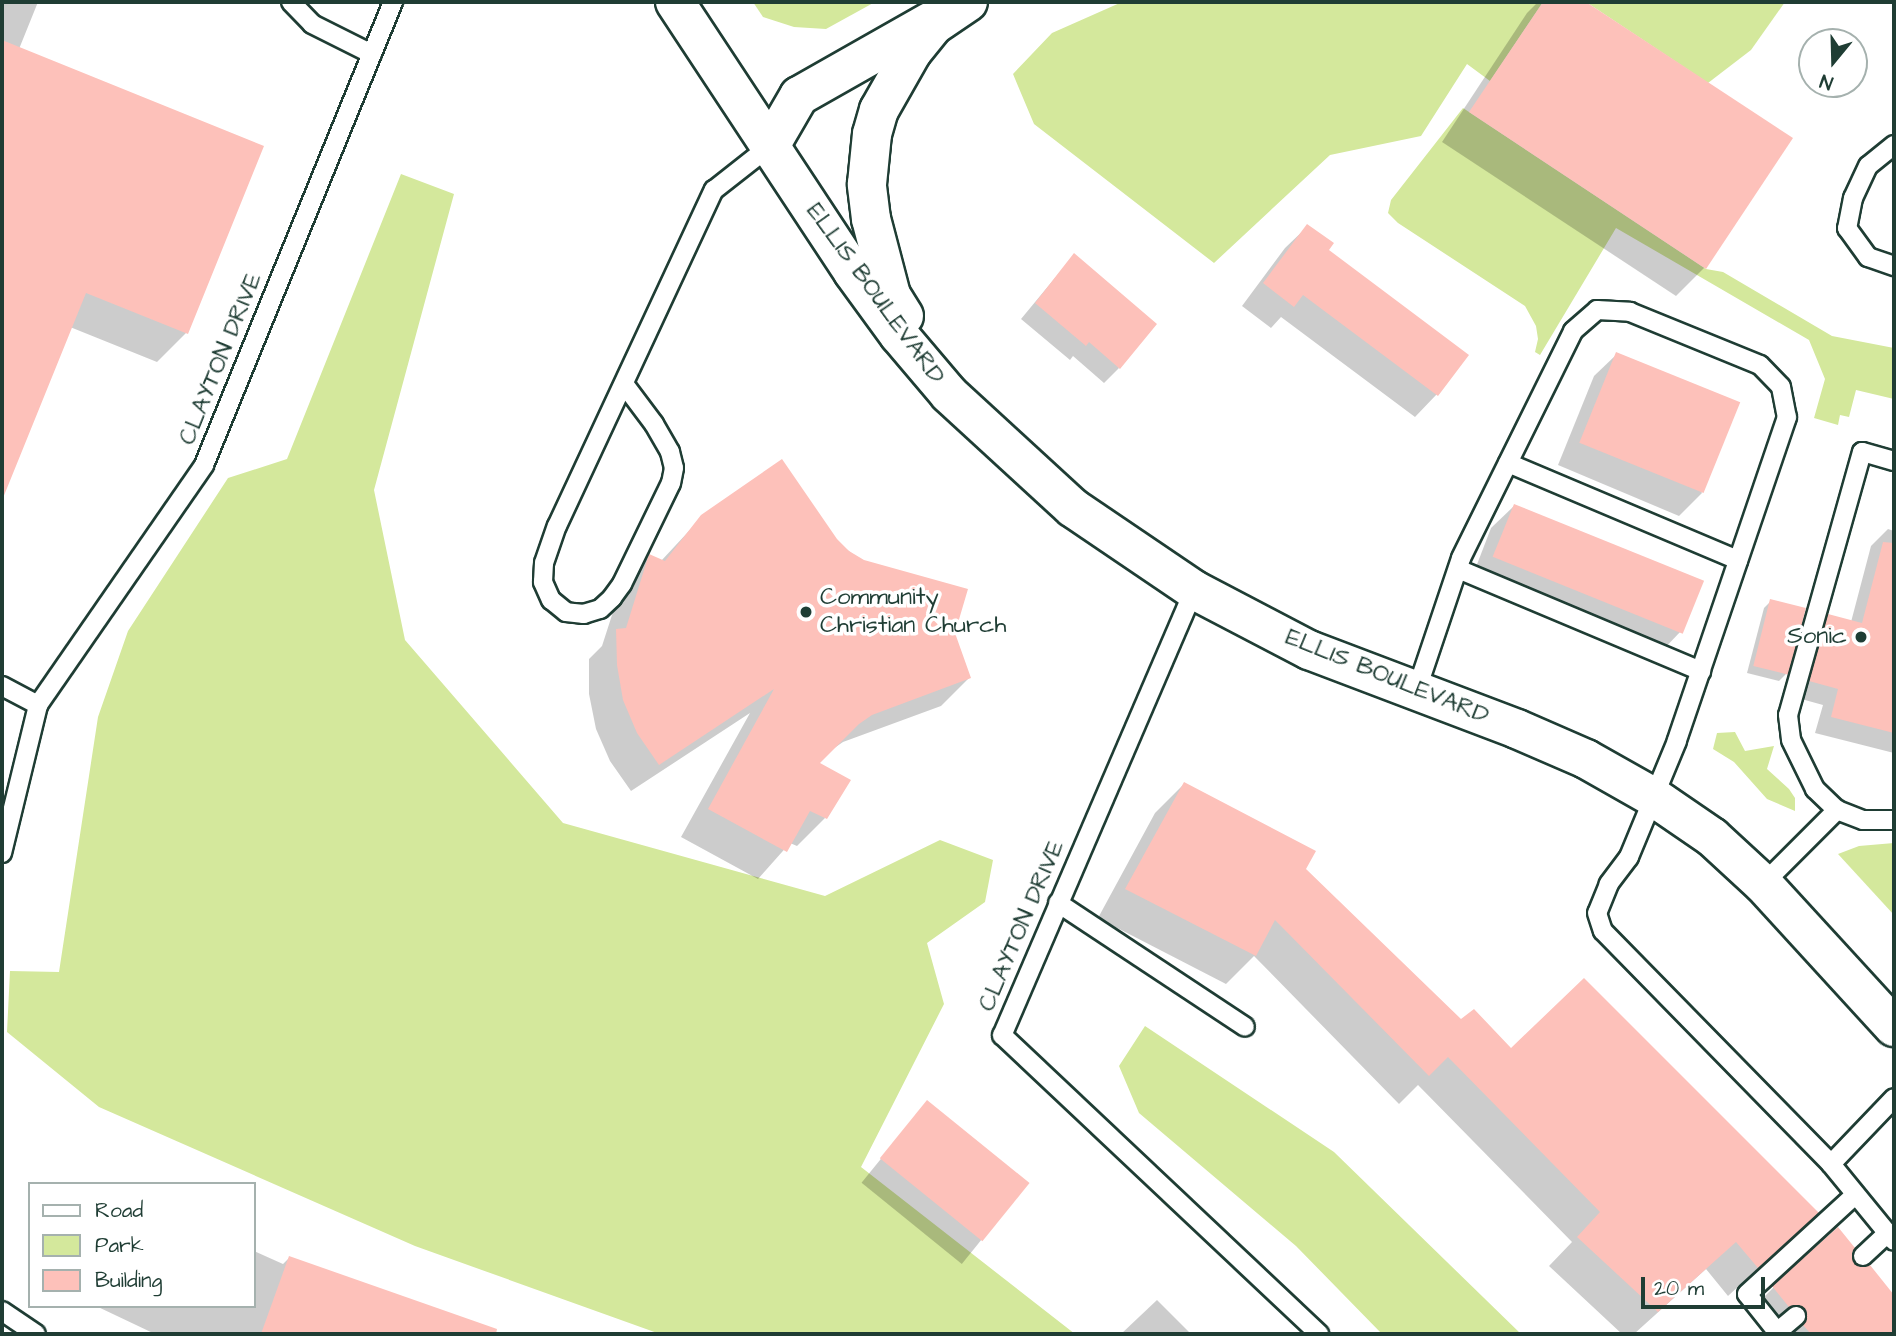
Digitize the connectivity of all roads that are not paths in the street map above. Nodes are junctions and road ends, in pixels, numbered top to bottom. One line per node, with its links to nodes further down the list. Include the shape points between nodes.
1 (291, 2): 5 (lane, via 312,24)
2 (393, 2): 5 (lane, CLAYTON DRIVE)
3 (675, 2): 7 (main road, ELLIS BOULEVARD)
4 (966, 2): 7 (main road, via 799,96); 10 (main road, via 934,26 912,52 879,110 868,158 871,219 891,295)
5 (372, 54): 19 (lane, CLAYTON DRIVE, via 204,466)
6 (1894, 145): 8 (lane, via 1868,166 1853,198 1847,228 1868,257)
7 (770, 146): 9 (lane, via 714,190); 10 (main road, ELLIS BOULEVARD, via 853,272)
8 (1894, 266)
9 (624, 384): 9 (lane, via 544,563 543,582 551,600 566,612 592,611 612,598 671,483 670,452)
10 (949, 394): 15 (main road, ELLIS BOULEVARD, via 1073,508)
11 (1894, 461): 21 (lane, via 1862,452 1788,715 1791,740 1801,763 1815,789)
12 (1508, 463): 13 (lane); 13 (lane, via 1573,331 1597,310 1630,312 1760,365 1781,387 1787,417); 14 (lane)
13 (1738, 560): 16 (lane)
14 (1458, 569): 16 (lane); 18 (lane)
15 (1194, 590): 18 (main road, ELLIS BOULEVARD, via 1309,650); 25 (lane, CLAYTON DRIVE)
16 (1701, 671): 20 (lane)
17 (2, 686): 19 (lane)
18 (1416, 692): 20 (main road, ELLIS BOULEVARD, via 1586,759)
19 (38, 705): 23 (lane, CLAYTON DRIVE)
20 (1655, 799): 24 (main road, ELLIS BOULEVARD, via 1712,837); 29 (lane, via 1629,858 1602,897 1597,913 1603,931)
21 (1837, 810): 22 (lane, via 1863,820); 24 (lane)
22 (1894, 820)
23 (2, 853)
24 (1763, 884): 27 (main road, ELLIS BOULEVARD)
25 (1058, 904): 26 (lane); 37 (lane, CLAYTON DRIVE, via 1002,1035)
26 (1245, 1027)
27 (1894, 1027)
28 (1894, 1098): 29 (lane)
29 (1831, 1164): 30 (lane)
30 (1855, 1195): 31 (lane); 35 (lane, via 1746,1294)
31 (1891, 1237): 32 (lane)
32 (1863, 1256)
33 (2, 1311): 36 (lane)
34 (1796, 1316): 35 (lane)
35 (1778, 1333)
36 (36, 1334)
37 (1319, 1334)

